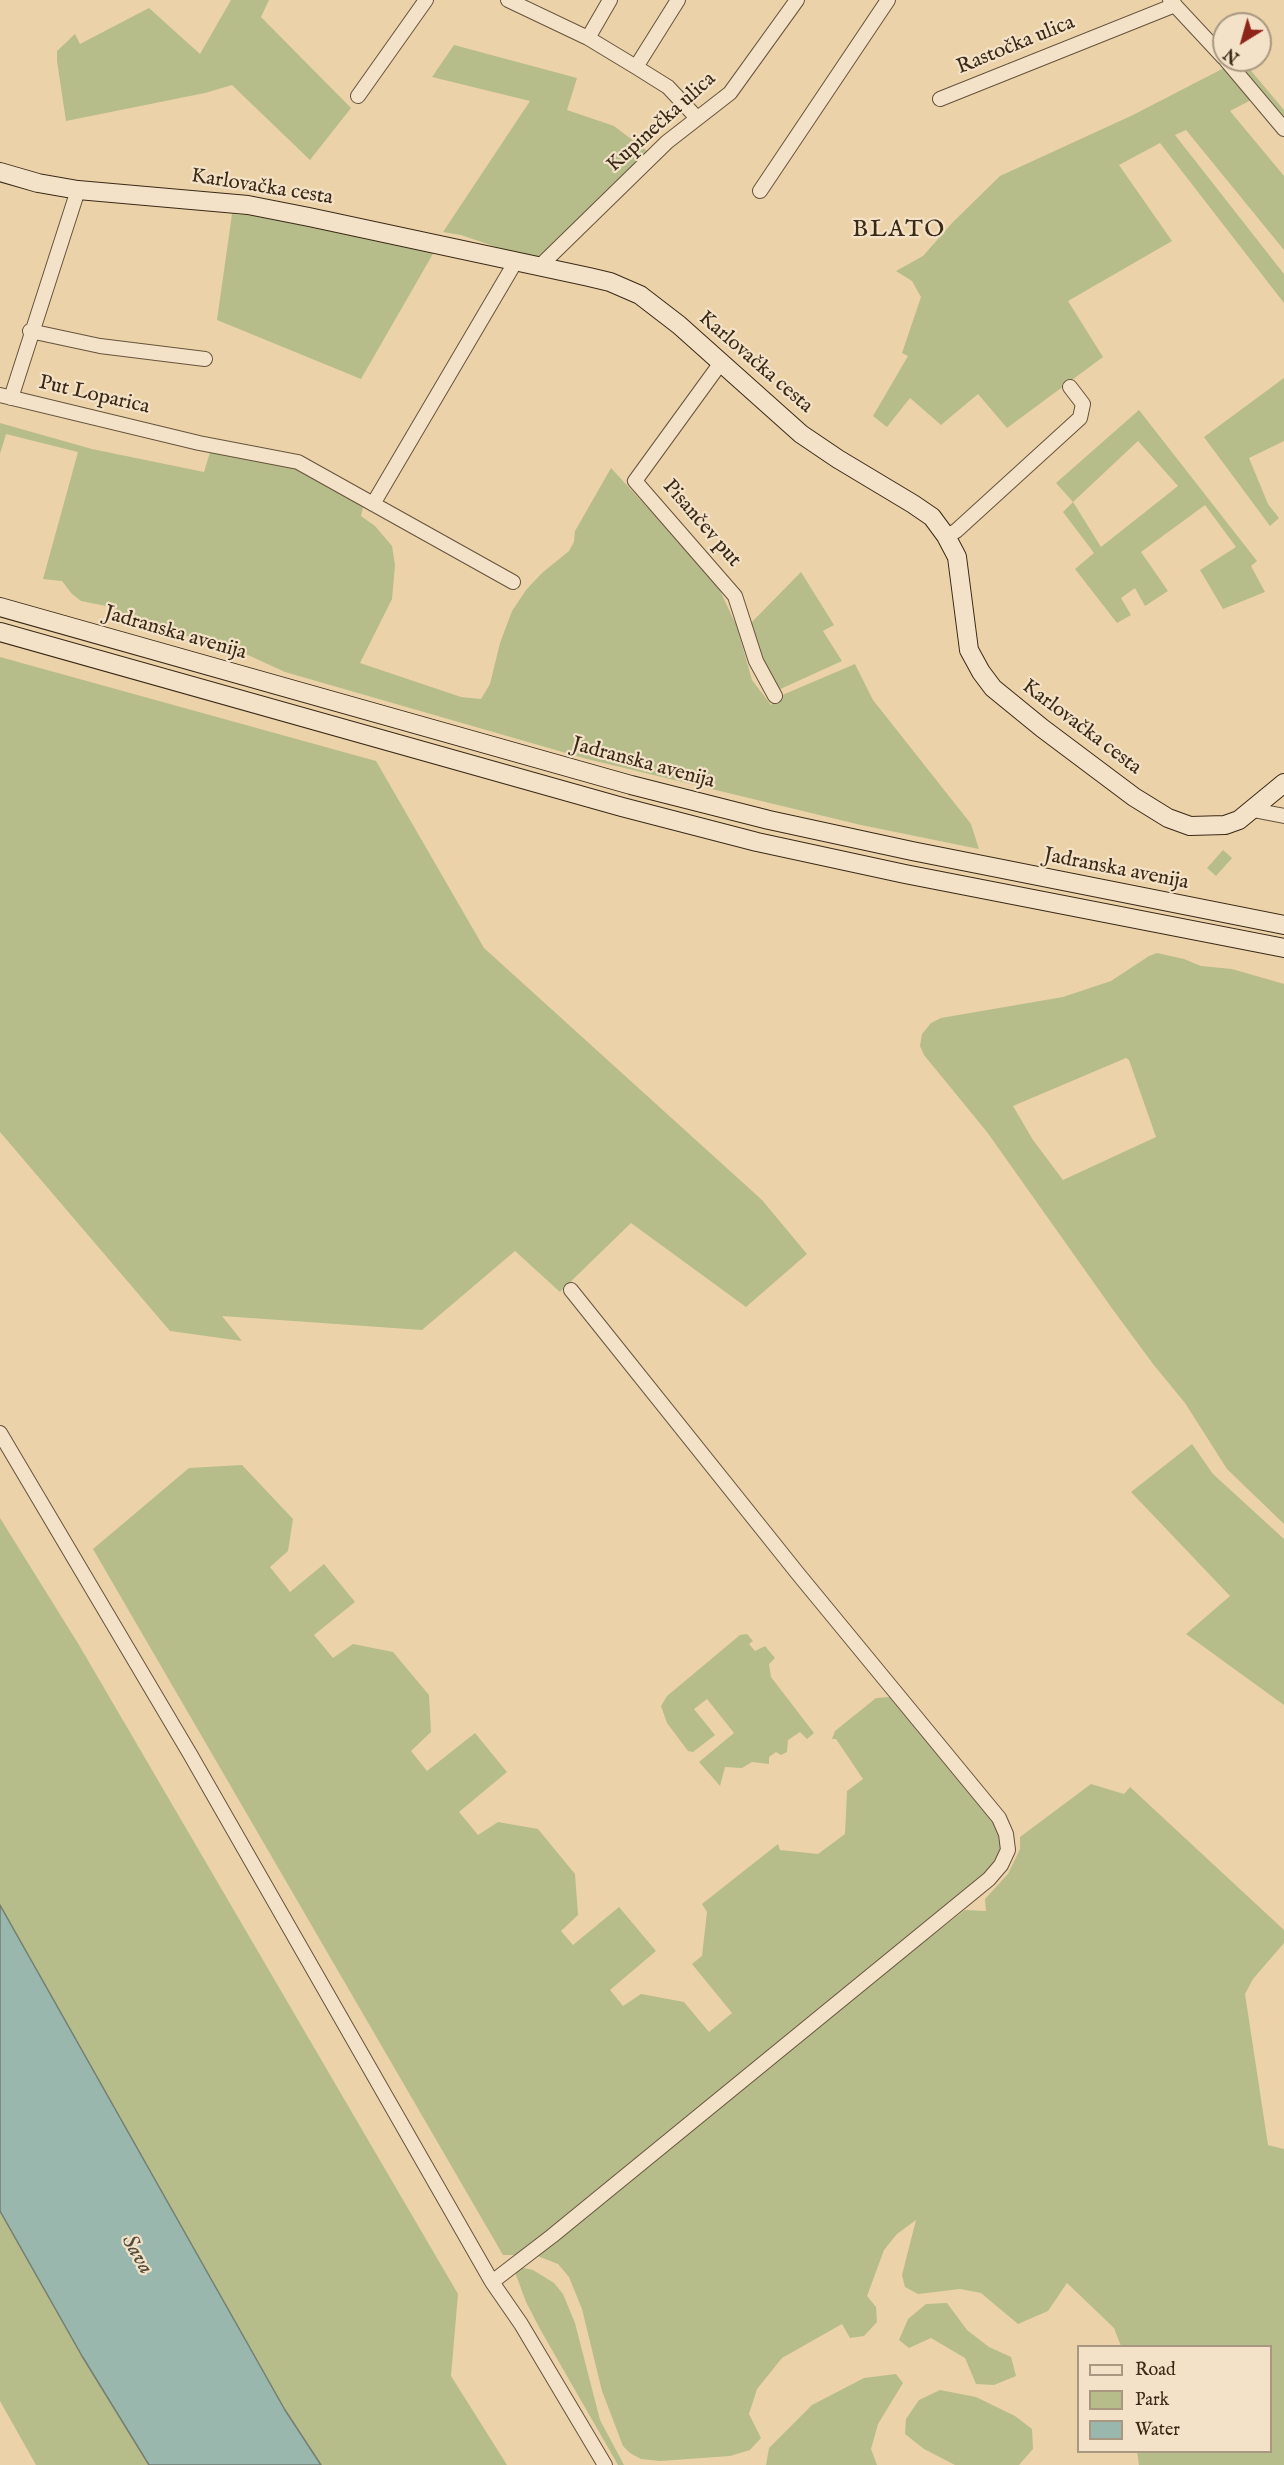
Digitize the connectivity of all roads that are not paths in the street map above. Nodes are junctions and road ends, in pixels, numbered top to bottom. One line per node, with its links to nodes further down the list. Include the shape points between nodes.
1 (426, 0): 12 (street)
2 (508, 0): 8 (street)
3 (610, 0): 8 (street)
4 (678, 0): 10 (street)
5 (797, 0): 14 (street, Kupinečka ulica, via 730,93)
6 (888, 0): 18 (street)
7 (1173, 2): 9 (street, Rastočka ulica); 13 (street, Rastočka ulica)
8 (588, 38): 10 (street)
9 (1212, 45)
10 (636, 67): 14 (street, via 668,87)
11 (1236, 72): 15 (street, Rastočka ulica)
12 (358, 96)
13 (940, 99)
14 (697, 118): 20 (street, Kupinečka ulica, via 667,142)
15 (1284, 129)
16 (0, 172): 17 (main road, Karlovačka cesta)
17 (78, 190): 19 (main road, Karlovačka cesta, via 248,205); 21 (street, Put Loparica)
18 (760, 191)
19 (516, 261): 20 (main road, Karlovačka cesta); 26 (street)
20 (540, 266): 23 (main road, Karlovačka cesta, via 610,282 640,295)
21 (30, 331): 22 (street, via 100,346); 25 (street, Put Loparica)
22 (205, 359)
23 (720, 364): 27 (main road, Karlovačka cesta, via 801,434 932,517); 31 (street, Pisančev put, via 636,481 735,596 756,661)
24 (1070, 387): 27 (street, via 1083,404 1080,418)
25 (5, 396): 26 (street, Put Loparica, via 199,443 298,462)
26 (373, 504): 28 (street)
27 (946, 536): 33 (main road, Karlovačka cesta, via 958,564 969,650 1000,694 1134,797 1168,818 1190,826 1210,827 1239,820)
28 (513, 582)
29 (0, 607): 35 (main road, Jadranska avenija, via 620,782 769,820)
30 (0, 632): 36 (main road, via 757,842)
31 (775, 696)
32 (1284, 783): 33 (main road, Karlovačka cesta)
33 (1253, 810): 34 (street)
34 (1284, 816)
35 (1284, 926)
36 (1284, 948)
37 (571, 1290): 39 (street, via 999,1818 1008,1850 989,1879)
38 (0, 1433): 39 (street, via 258,1872)
39 (492, 2282): 40 (street)
40 (606, 2465)

